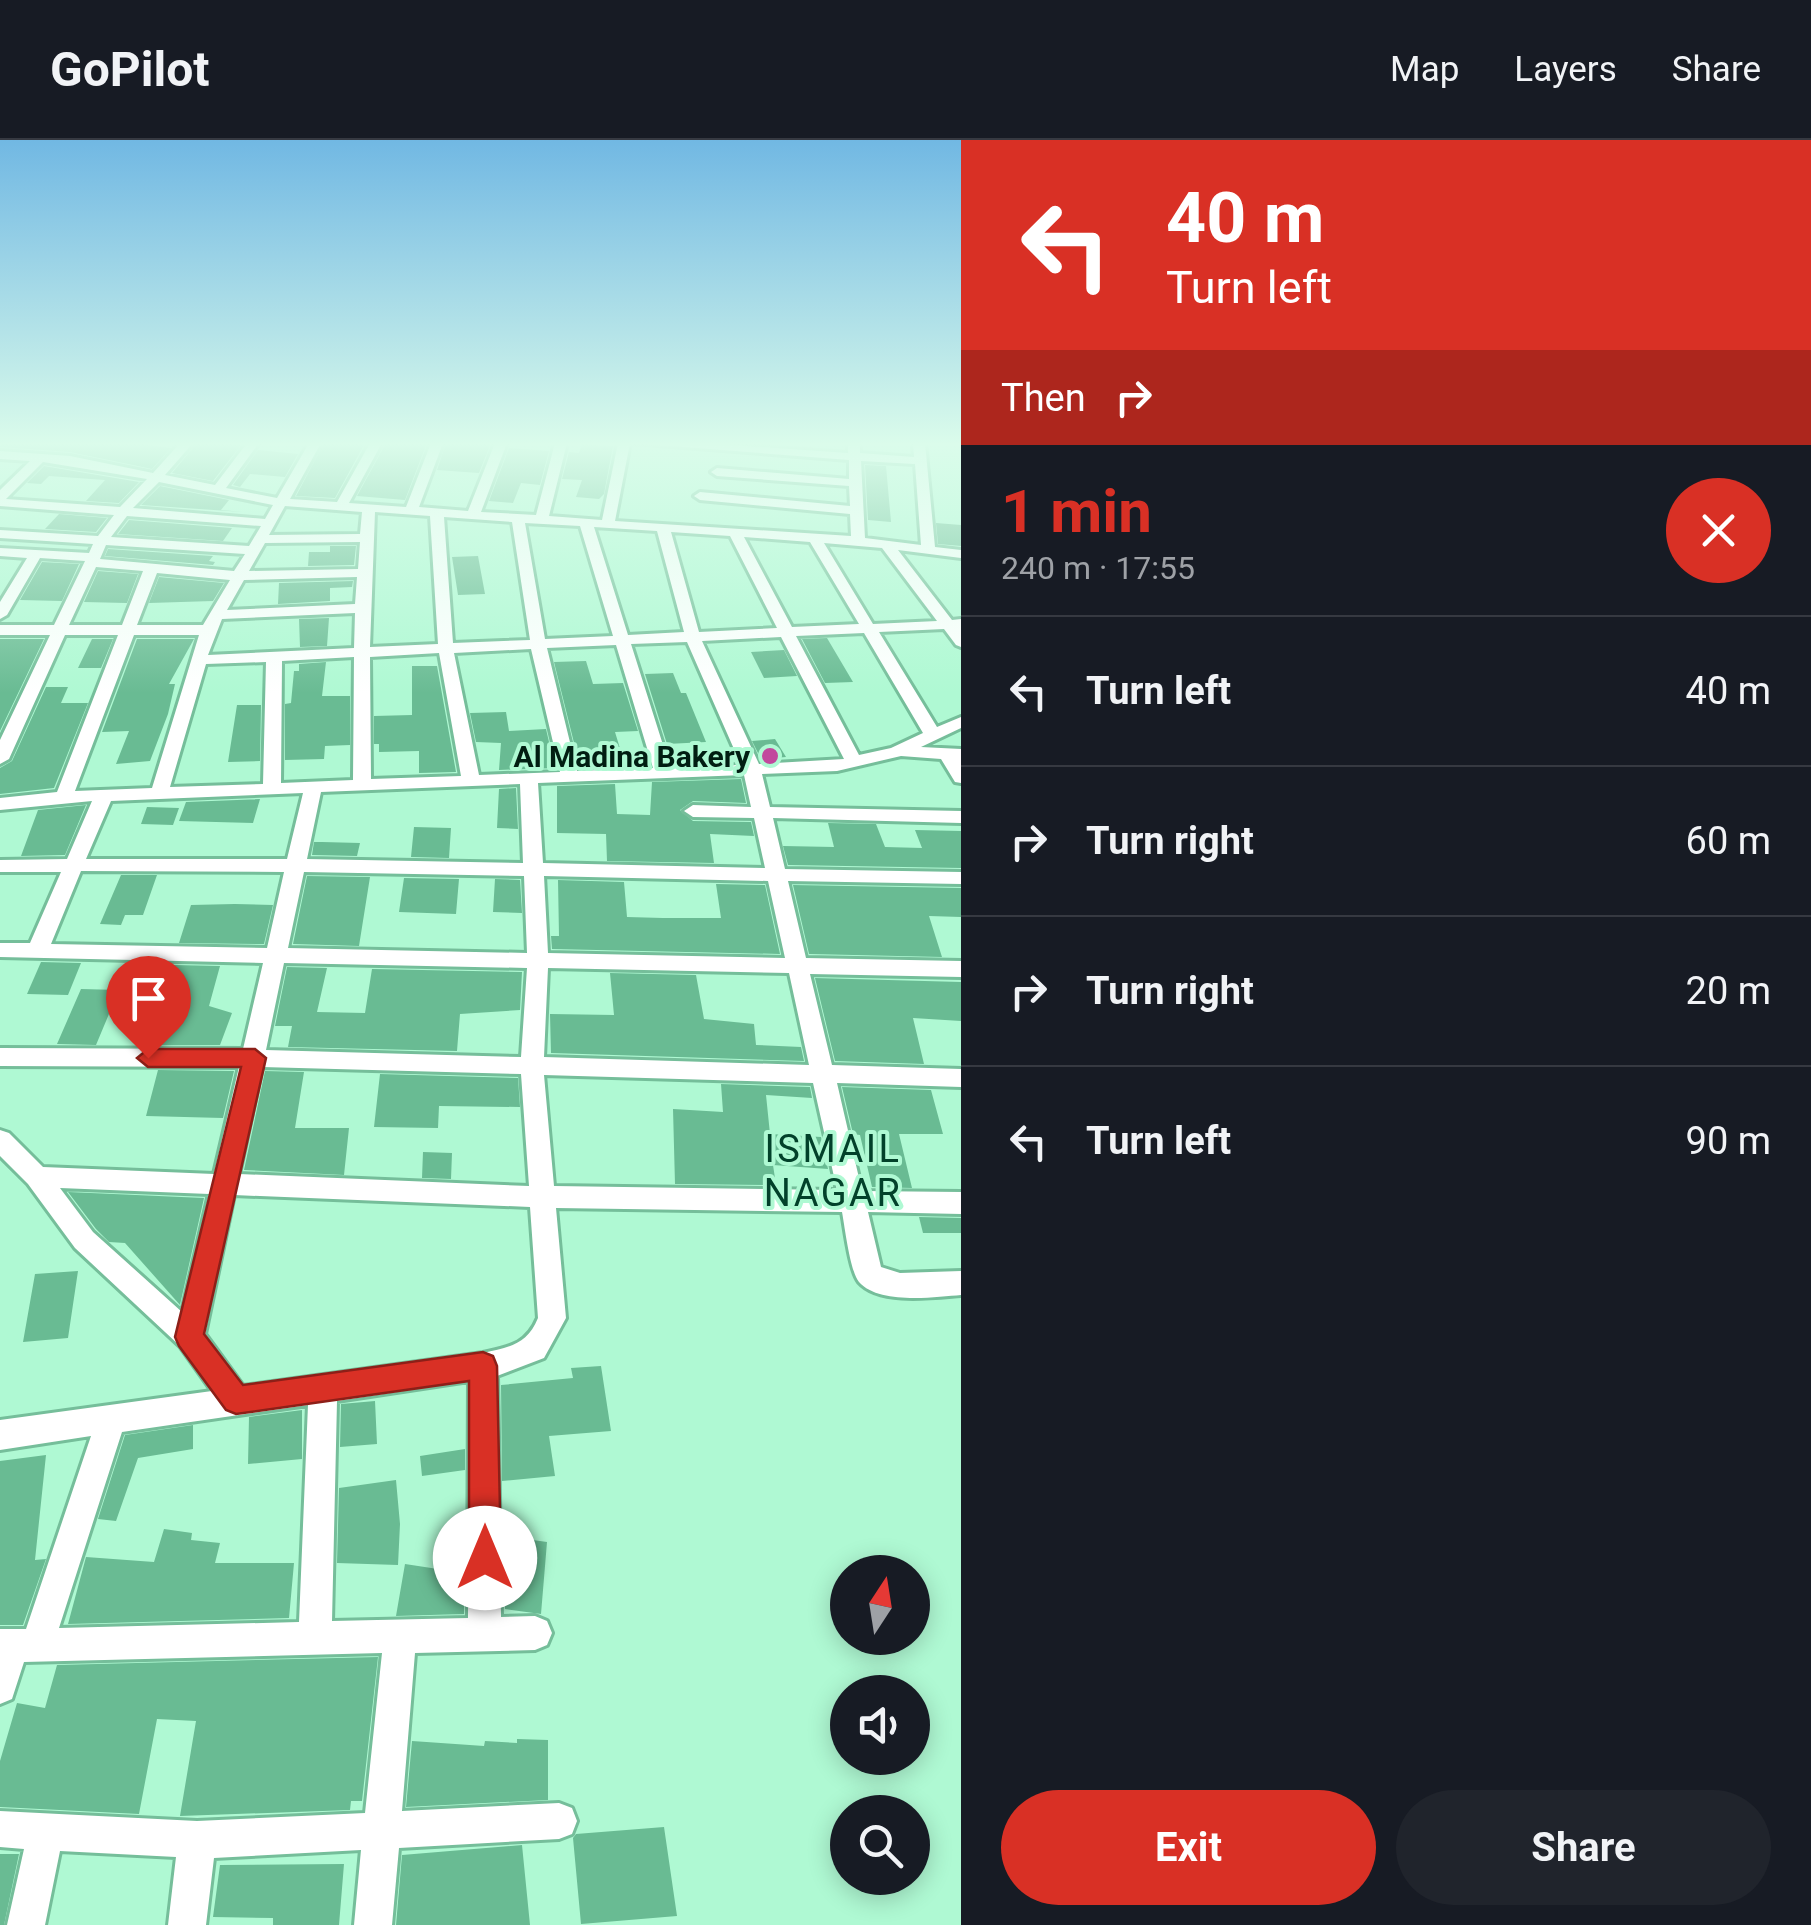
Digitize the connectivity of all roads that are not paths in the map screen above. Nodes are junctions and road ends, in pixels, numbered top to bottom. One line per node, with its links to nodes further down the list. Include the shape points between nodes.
1 (110, 526): 17 (street)
2 (267, 526): 19 (street)
3 (367, 526): 16 (street)
4 (437, 526): 42 (street)
5 (519, 526): 41 (street)
6 (587, 526): 39 (street)
7 (632, 526): 12 (street)
8 (669, 526): 12 (street)
9 (703, 526): 13 (street)
10 (857, 526): 18 (street)
11 (926, 526): 21 (street)
12 (663, 528): 38 (street)
13 (734, 531): 15 (street); 37 (street)
14 (0, 534): 17 (street)
15 (813, 536): 18 (street); 33 (street)
16 (367, 538): 19 (street); 27 (street)
17 (101, 541): 19 (street); 25 (street)
18 (858, 541): 20 (street)
19 (254, 544): 28 (street)
20 (886, 544): 21 (street); 32 (street)
21 (928, 549): 24 (street)
22 (0, 552): 23 (street)
23 (36, 554): 25 (street); 30 (street)
24 (961, 554)
25 (92, 560): 26 (street); 35 (street)
26 (152, 567): 28 (street); 36 (street)
27 (364, 572): 28 (street); 29 (street)
28 (237, 576): 31 (street)
29 (362, 608): 31 (street); 43 (street)
30 (0, 616)
31 (212, 622): 36 (street); 45 (street)
32 (956, 625): 33 (street); 40 (street)
33 (866, 629): 37 (street); 47 (street)
34 (0, 630): 35 (street)
35 (60, 630): 36 (street); 50 (street)
36 (128, 630): 62 (street)
37 (786, 633): 38 (street); 51 (street)
38 (692, 637): 39 (street); 52 (street)
39 (620, 640): 41 (street); 53 (street)
40 (961, 642)
41 (538, 644): 42 (street); 54 (street)
42 (448, 648): 43 (street); 57 (street)
43 (362, 652): 44 (street); 58 (street)
44 (274, 656): 45 (street); 60 (street)
45 (198, 660): 61 (street)
46 (961, 722): 47 (street)
47 (934, 737): 48 (street)
48 (897, 752): 49 (street); 51 (street)
49 (954, 753): 56 (street)
50 (0, 760)
51 (854, 762): 52 (street)
52 (752, 769): 53 (street); 66 (street)
53 (663, 773): 54 (street)
54 (570, 777): 55 (street)
55 (529, 778): 57 (street); 71 (street)
56 (961, 778)
57 (471, 780): 58 (street)
58 (362, 786): 59 (street)
59 (312, 788): 60 (street); 68 (street)
60 (272, 790): 61 (street)
61 (159, 794): 63 (street)
62 (64, 797): 63 (street); 64 (street)
63 (102, 797): 69 (street)
64 (0, 804)
65 (694, 811): 66 (street)
66 (764, 812): 67 (street); 72 (street)
67 (961, 818)
68 (297, 862): 69 (street); 71 (street); 76 (street)
69 (75, 864): 70 (street); 74 (street)
70 (0, 866)
71 (535, 871): 72 (street); 77 (street)
72 (780, 876): 73 (street); 78 (street)
73 (961, 878)
74 (38, 949): 75 (street); 76 (street)
75 (0, 950)
76 (276, 957): 77 (street); 81 (street)
77 (538, 960): 78 (street); 82 (street)
78 (800, 967): 79 (street); 83 (street)
79 (961, 968)
80 (0, 1057): 81 (street)
81 (255, 1058): 82 (street); 87 (street)
82 (532, 1068): 83 (street); 88 (street)
83 (825, 1074): 84 (street); 89 (street)
84 (961, 1078)
85 (0, 1140): 86 (street)
86 (37, 1177): 87 (street); 92 (street, via 84,1240)
87 (225, 1182): 88 (street); 92 (street)
88 (542, 1197): 89 (street); 93 (street, via 552,1318 544,1342 528,1354)
89 (855, 1202): 90 (street); 91 (street, via 868,1274 876,1281)
90 (961, 1202)
91 (961, 1283)
92 (190, 1337): 95 (street)
93 (483, 1366): 94 (street); 99 (street)
94 (323, 1388): 95 (street); 101 (street)
95 (236, 1400): 96 (street)
96 (112, 1418): 97 (street); 102 (street)
97 (0, 1434)
98 (534, 1633): 99 (street)
99 (486, 1634): 100 (street)
100 (400, 1636): 101 (street); 107 (street)
101 (316, 1638): 102 (street)
102 (16, 1646): 103 (street)
103 (0, 1687)
104 (559, 1821): 107 (street)
105 (0, 1829): 106 (street)
106 (46, 1831): 108 (street); 109 (street)
107 (382, 1831): 108 (street); 111 (street)
108 (198, 1840): 110 (street)
109 (26, 1925)
110 (187, 1925)
111 (373, 1925)

